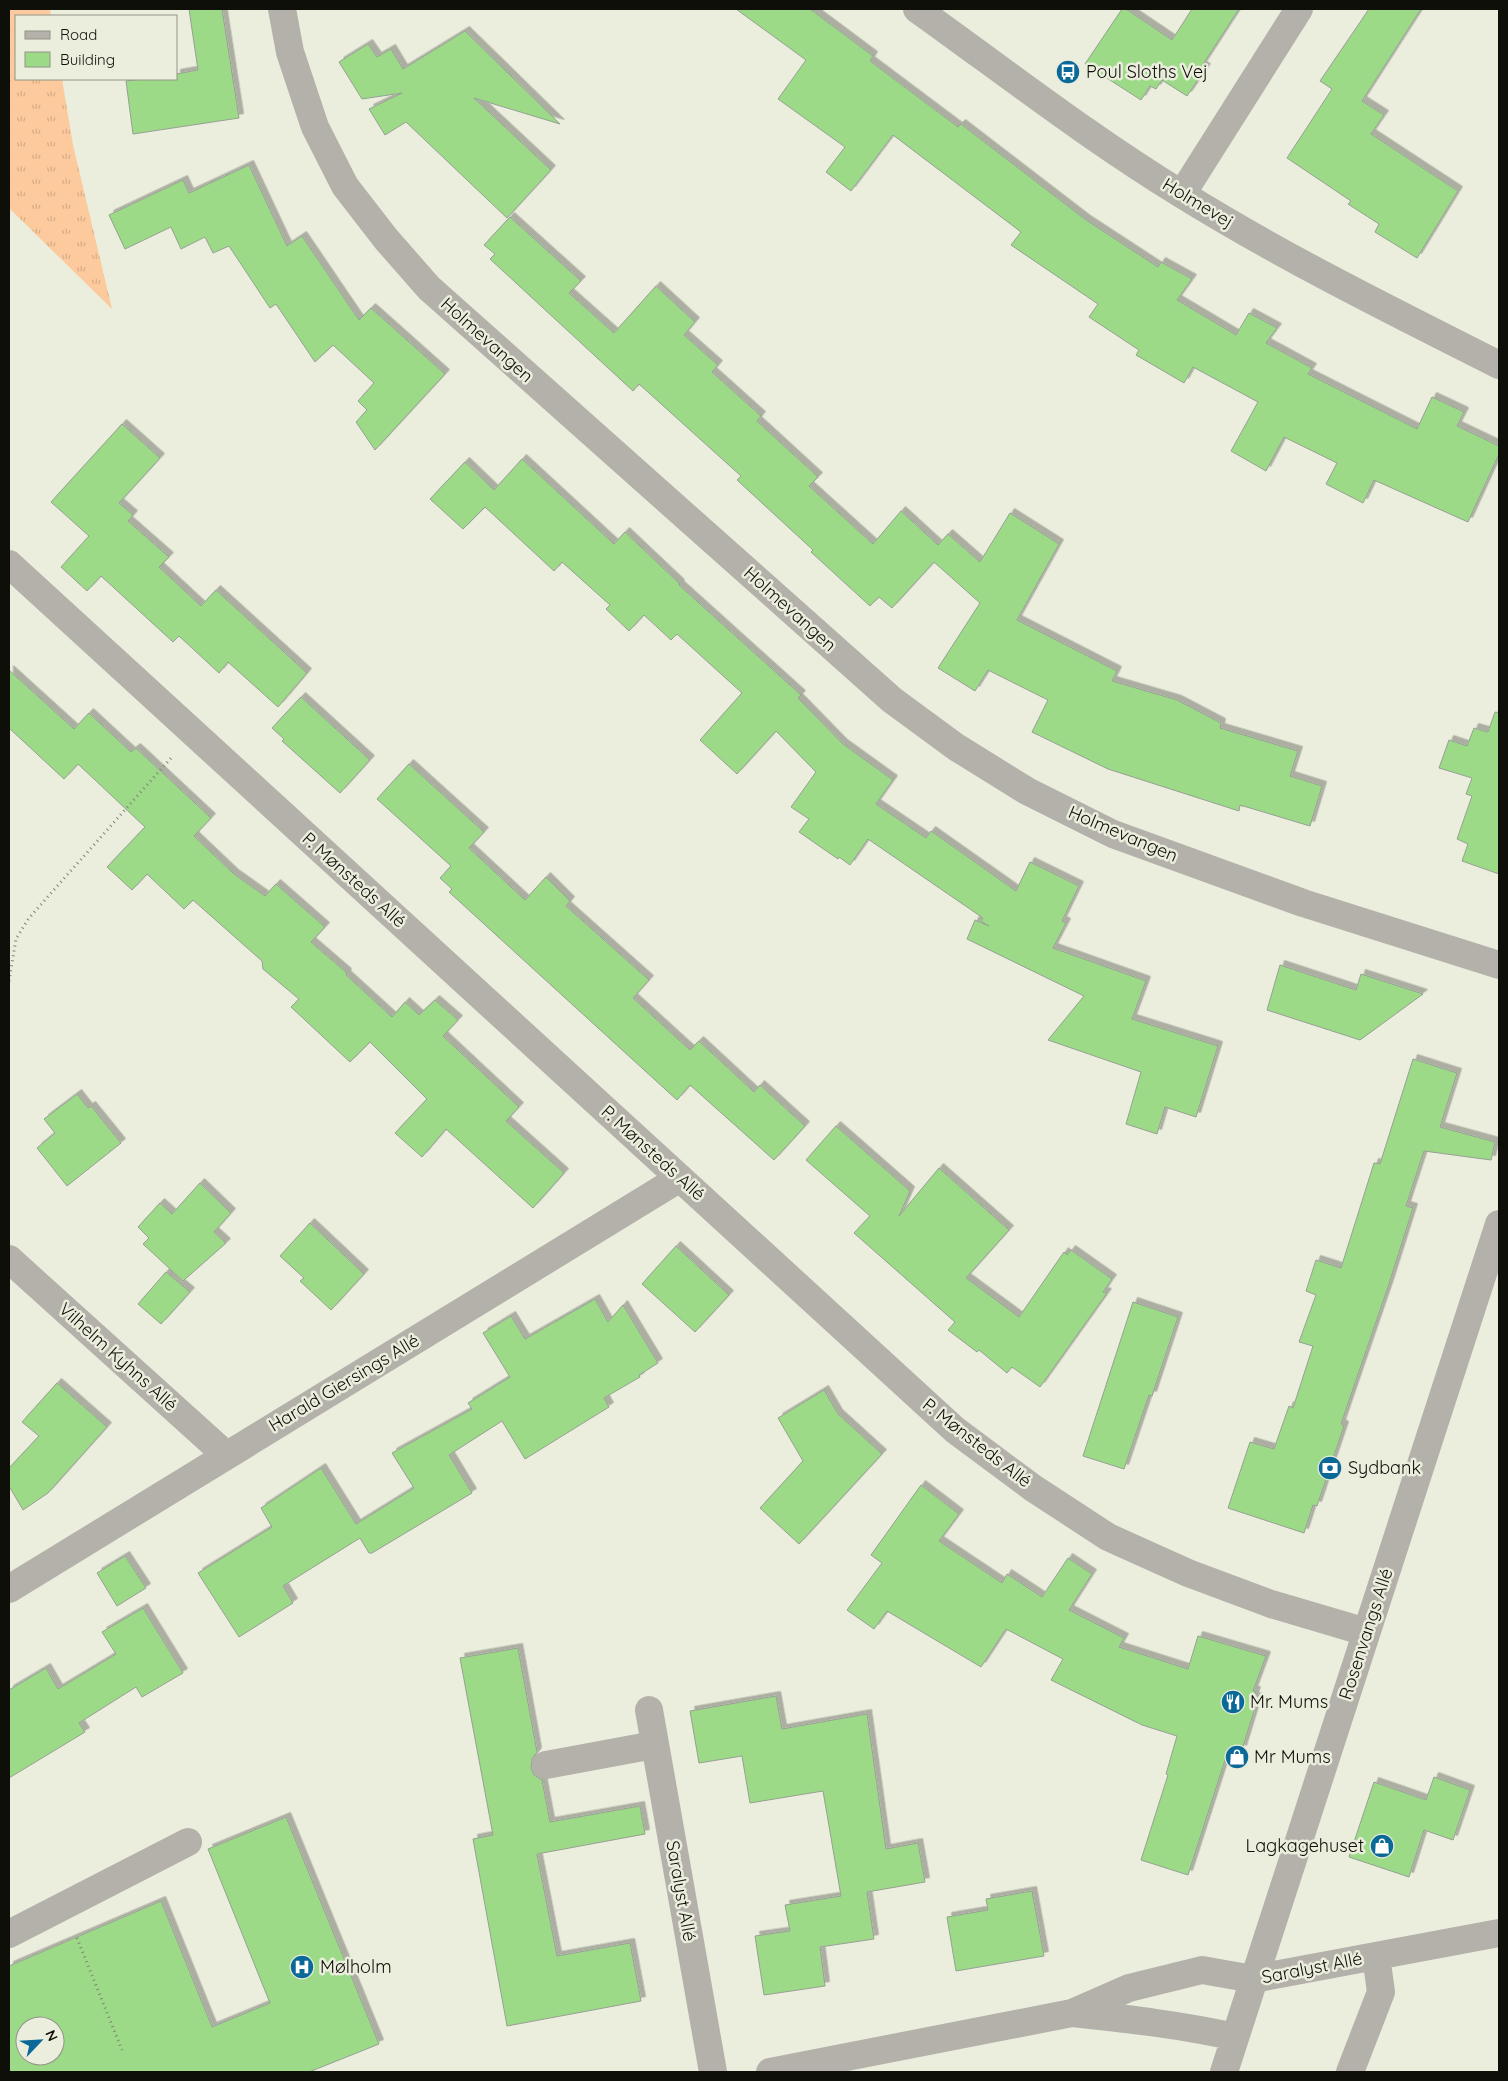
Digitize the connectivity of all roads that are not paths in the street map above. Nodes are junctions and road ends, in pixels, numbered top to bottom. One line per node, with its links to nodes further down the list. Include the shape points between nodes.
1 (282, 9): 7 (street, Holmevangen, via 290,52 315,127 345,186 429,288 892,700 956,747 1027,790 1112,834 1303,902)
2 (917, 9): 4 (street, Holmevej, via 1082,128)
3 (1299, 9): 4 (street)
4 (1182, 194): 5 (street, Holmevej, via 1295,261)
5 (1499, 364)
6 (9, 564): 8 (street, P. Mønsteds Allé)
7 (1499, 965)
8 (680, 1178): 11 (street, Harald Giersings Allé); 13 (street, P. Mønsteds Allé, via 955,1430 1108,1538 1271,1604)
9 (1499, 1224): 13 (street, Rosenvangs Allé)
10 (9, 1259): 11 (street, Vilhelm Kyhns Allé)
11 (226, 1455): 12 (street, Harald Giersings Allé)
12 (9, 1588)
13 (1366, 1632): 21 (street, Rosenvangs Allé)
14 (649, 1710): 15 (street, Saralyst Allé)
15 (654, 1745): 16 (street); 24 (street, Saralyst Allé)
16 (546, 1765)
17 (188, 1842): 19 (street)
18 (1499, 1933): 20 (street, Saralyst Allé)
19 (9, 1934)
20 (1376, 1956): 21 (street, Saralyst Allé); 27 (street, via 1381,1992)
21 (1253, 1979): 22 (street, Saralyst Allé, via 1202,1970 1129,1988); 23 (street, Rosenvangs Allé)
22 (1072, 2013): 23 (street, Saralyst Allé, via 1137,2020); 25 (street, Saralyst Allé)
23 (1235, 2037): 26 (street, Rosenvangs Allé)
24 (713, 2072)
25 (770, 2072)
26 (1224, 2072)
27 (1350, 2072)

